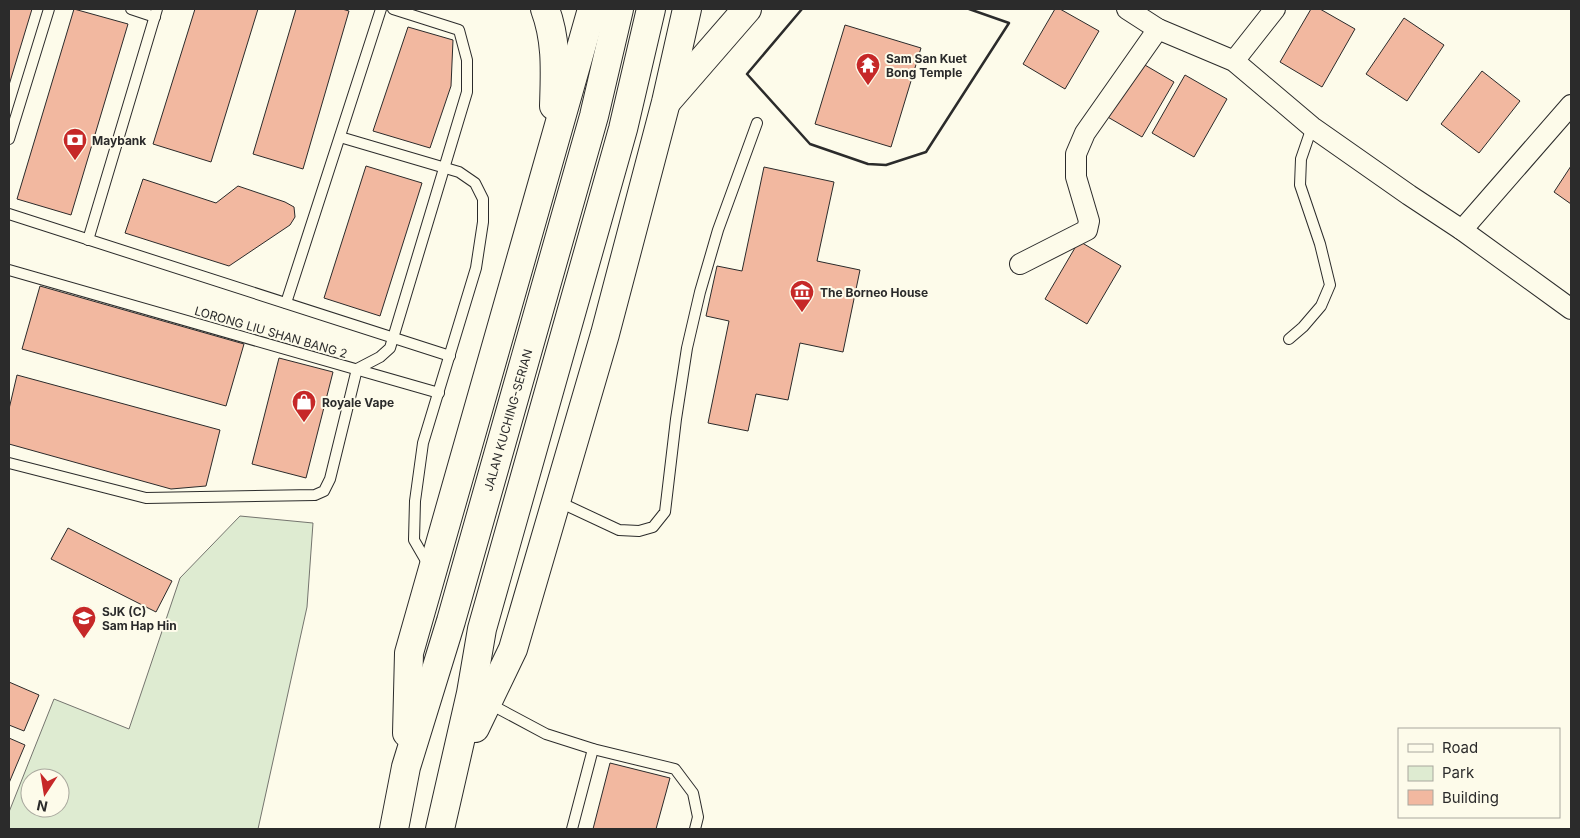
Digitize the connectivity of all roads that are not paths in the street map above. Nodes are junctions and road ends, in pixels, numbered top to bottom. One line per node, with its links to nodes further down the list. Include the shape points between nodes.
1 (49, 9): 21 (lane)
2 (131, 9): 13 (lane)
3 (381, 9): 20 (lane)
4 (393, 9): 23 (lane, via 459,30 467,60 468,92)
5 (546, 9): 22 (highway, via 552,26 555,54)
6 (592, 9): 22 (highway)
7 (620, 9): 41 (highway, JALAN KUCHING-SERIAN, via 594,116 451,621)
8 (651, 9): 42 (highway, via 624,129 482,629 472,693)
9 (687, 9): 16 (highway)
10 (747, 9): 16 (highway)
11 (1127, 9): 14 (street)
12 (1275, 9): 15 (street)
13 (156, 13): 26 (lane)
14 (1158, 29): 15 (street); 27 (street, via 1085,133 1076,154 1076,177 1089,221 1087,230)
15 (1234, 61): 19 (street)
16 (666, 102): 37 (highway, via 605,334)
17 (1571, 105): 25 (street)
18 (757, 123): 37 (lane, via 718,230 687,348 665,512 653,527 639,531 619,530)
19 (1312, 127): 25 (street); 32 (lane, via 1301,159 1300,185 1330,285 1321,306)
20 (340, 136): 23 (lane); 29 (lane)
21 (9, 139)
22 (554, 142): 38 (highway)
23 (445, 168): 31 (lane); 33 (lane, via 459,172 475,183 483,199 476,268)
24 (9, 214): 26 (lane)
25 (1462, 230): 30 (street)
26 (88, 240): 29 (lane)
27 (1020, 264)
28 (9, 270): 34 (lane, LORONG LIU SHAN BANG 2)
29 (286, 303): 31 (lane)
30 (1571, 309)
31 (394, 338): 33 (lane); 34 (lane, via 385,354)
32 (1289, 339)
33 (450, 356): 35 (lane)
34 (357, 369): 35 (lane); 36 (lane, LORONG LIU SHAN BANG 2, via 330,479 324,491 315,495 146,498)
35 (439, 393): 38 (lane, via 423,443 415,501 414,540)
36 (9, 463)
37 (556, 500): 39 (highway, via 513,649)
38 (432, 572): 41 (highway, via 409,653)
39 (487, 703): 40 (lane, via 546,734); 42 (highway)
40 (593, 749): 45 (lane); 46 (lane, via 675,769 693,793 698,817)
41 (406, 767): 43 (highway, JALAN KUCHING-SERIAN)
42 (451, 777): 44 (highway)
43 (394, 829)
44 (440, 829)
45 (572, 829)
46 (695, 829)

